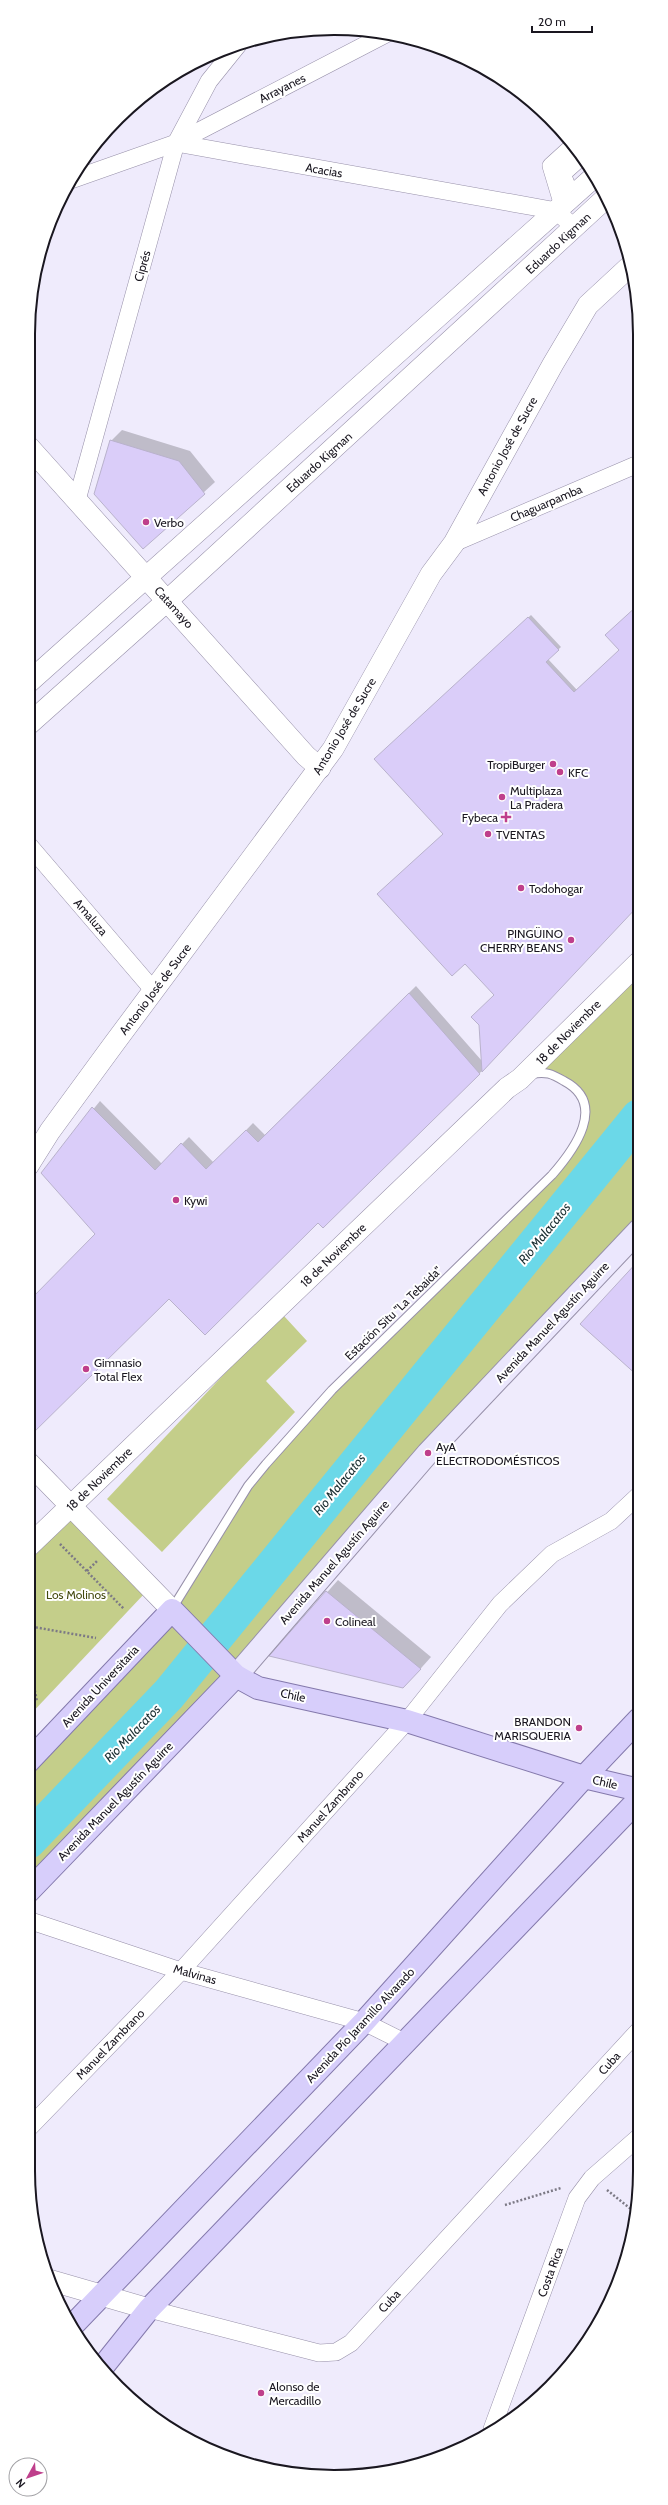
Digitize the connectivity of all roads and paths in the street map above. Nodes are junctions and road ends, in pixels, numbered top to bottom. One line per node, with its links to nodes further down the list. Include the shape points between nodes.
1 (377, 39): 3 (street, Arrayanes)
2 (231, 54): 3 (street, Ciprés, via 209,81)
3 (176, 143): 6 (street, Acacias); 9 (street, Acacias); 14 (street, Ciprés)
4 (569, 150): 9 (street, via 551,166)
5 (577, 160): 9 (street, via 562,174)
6 (79, 177)
7 (590, 180): 9 (street, Eduardo Kigman)
8 (602, 202): 10 (street, Eduardo Kigman)
9 (564, 205): 10 (street); 16 (street, Eduardo Kigman)
10 (574, 228): 17 (street, Eduardo Kigman)
11 (626, 270): 15 (street, Antonio José de Sucre, via 588,305)
12 (35, 454): 14 (street, Catamayo)
13 (633, 466): 15 (street, Chaguarpamba)
14 (77, 500): 16 (street, Catamayo)
15 (454, 543): 20 (street, Antonio José de Sucre, via 431,574)
16 (147, 577): 17 (street, Catamayo); 18 (street, Eduardo Kigman)
17 (168, 600): 19 (street, Eduardo Kigman); 20 (street, Catamayo, via 306,756)
18 (35, 677)
19 (35, 719)
20 (320, 768): 23 (street, Antonio José de Sucre)
21 (35, 852): 23 (street, Amaluza)
22 (633, 968): 24 (street, 18 de Noviembre)
23 (154, 991): 25 (street, Antonio José de Sucre)
24 (520, 1080): 29 (street, 18 de Noviembre, via 507,1088); 33 (lane, Estación Situ "La Tebaida", via 533,1074 547,1072 569,1084 582,1098 587,1115 570,1154 552,1175 332,1390 266,1464 248,1486)
25 (35, 1155)
26 (633, 1236): 36 (main road, Avenida Manuel Agustín Aguirre, via 428,1452)
27 (35, 1470): 29 (street, Chile)
28 (633, 1501): 39 (street, Manuel Zambrano, via 611,1521 552,1554 500,1604)
29 (70, 1507): 30 (street, 18 de Noviembre); 33 (street, Chile)
30 (35, 1540)
31 (55, 1540): 32 (path)
32 (124, 1609)
33 (175, 1613): 36 (main road, Chile); 41 (main road, Avenida Universitaria)
34 (35, 1627): 35 (path)
35 (96, 1638)
36 (232, 1671): 39 (main road, Chile, via 258,1688); 45 (main road, Avenida Manuel Agustín Aguirre)
37 (35, 1692): 38 (path)
38 (37, 1702)
39 (407, 1721): 42 (main road, Chile); 47 (street, Manuel Zambrano)
40 (633, 1725): 42 (main road, Avenida Pío Jaramillo Alvarado)
41 (35, 1755)
42 (584, 1777): 43 (main road, Chile); 48 (main road, Avenida Pío Jaramillo Alvarado)
43 (633, 1788)
44 (633, 1806): 50 (main road)
45 (35, 1884)
46 (35, 1922): 47 (street, Malvinas)
47 (181, 1971): 48 (street, Malvinas); 51 (street, Manuel Zambrano)
48 (364, 2022): 50 (street, Malvinas); 57 (main road, Avenida Pío Jaramillo Alvarado)
49 (633, 2037): 54 (street, Cuba)
50 (404, 2042): 58 (main road)
51 (35, 2122)
52 (633, 2142): 53 (street, Costa Rica)
53 (592, 2178): 54 (path, via 504,2205); 55 (path); 61 (street, Costa Rica, via 577,2198)
54 (491, 2191): 58 (street, Cuba, via 351,2343 336,2352 319,2353)
55 (630, 2208)
56 (57, 2283): 57 (street, Cuba)
57 (99, 2296): 58 (street, Cuba); 59 (main road, Avenida Pío Jaramillo Alvarado)
58 (150, 2309): 60 (main road)
59 (76, 2322)
60 (105, 2363)
61 (494, 2424)

